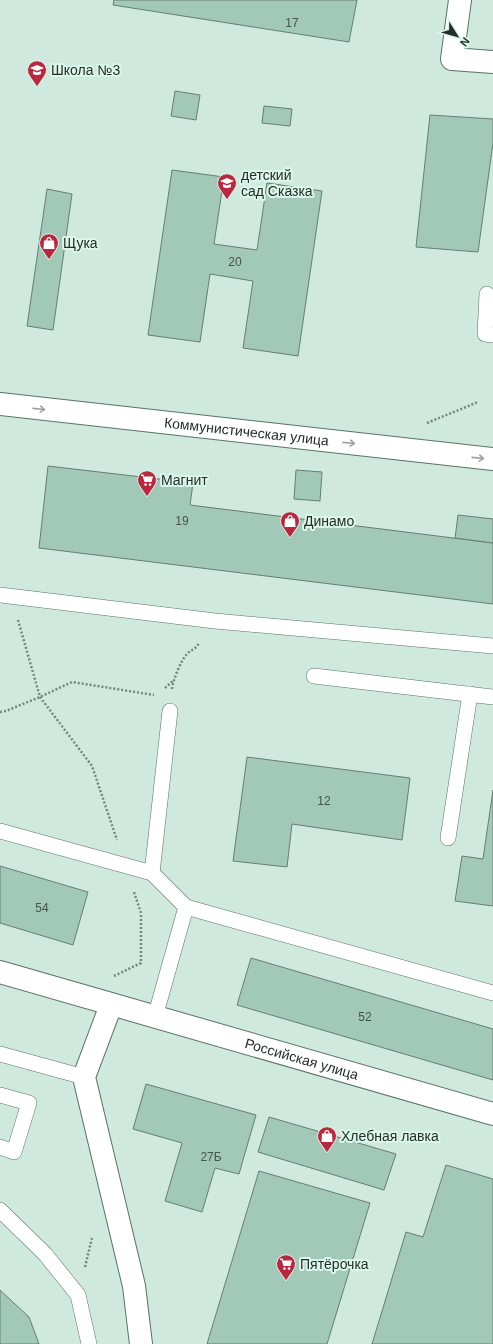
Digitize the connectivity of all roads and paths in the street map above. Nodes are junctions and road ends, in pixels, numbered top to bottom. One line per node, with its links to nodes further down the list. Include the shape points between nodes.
1 (460, 0): 2 (street, via 452,58)
2 (493, 62)
3 (487, 294): 4 (lane, via 485,334)
4 (493, 335)
5 (478, 402): 7 (path)
6 (0, 404): 8 (street, Коммунистическая улица, one-way to 8)
7 (420, 426)
8 (493, 459)
9 (0, 595): 11 (lane)
10 (14, 616): 16 (path, via 19,621)
11 (215, 621): 12 (lane); 18 (path, via 204,631 197,648 187,654 173,681)
12 (493, 646)
13 (314, 676): 14 (lane)
14 (470, 694): 17 (lane); 21 (lane)
15 (153, 695): 16 (path, via 72,682)
16 (40, 697): 19 (path); 22 (path, via 92,766)
17 (493, 697)
18 (170, 711): 23 (lane)
19 (0, 712)
20 (0, 831): 22 (lane)
21 (448, 838)
22 (123, 865): 23 (lane); 26 (path, via 141,913 141,963)
23 (152, 873): 24 (lane)
24 (186, 906): 27 (lane); 29 (lane)
25 (0, 972): 28 (street, Российская улица)
26 (108, 979)
27 (493, 993)
28 (111, 1005): 29 (street, Российская улица); 31 (street)
29 (154, 1017): 33 (street, Российская улица)
30 (0, 1054): 31 (lane)
31 (84, 1077): 37 (street, via 134,1286)
32 (0, 1095): 34 (lane, via 29,1103 14,1152)
33 (493, 1114)
34 (0, 1147)
35 (0, 1210): 36 (lane, via 45,1254 78,1295)
36 (88, 1344)
37 (142, 1344)

